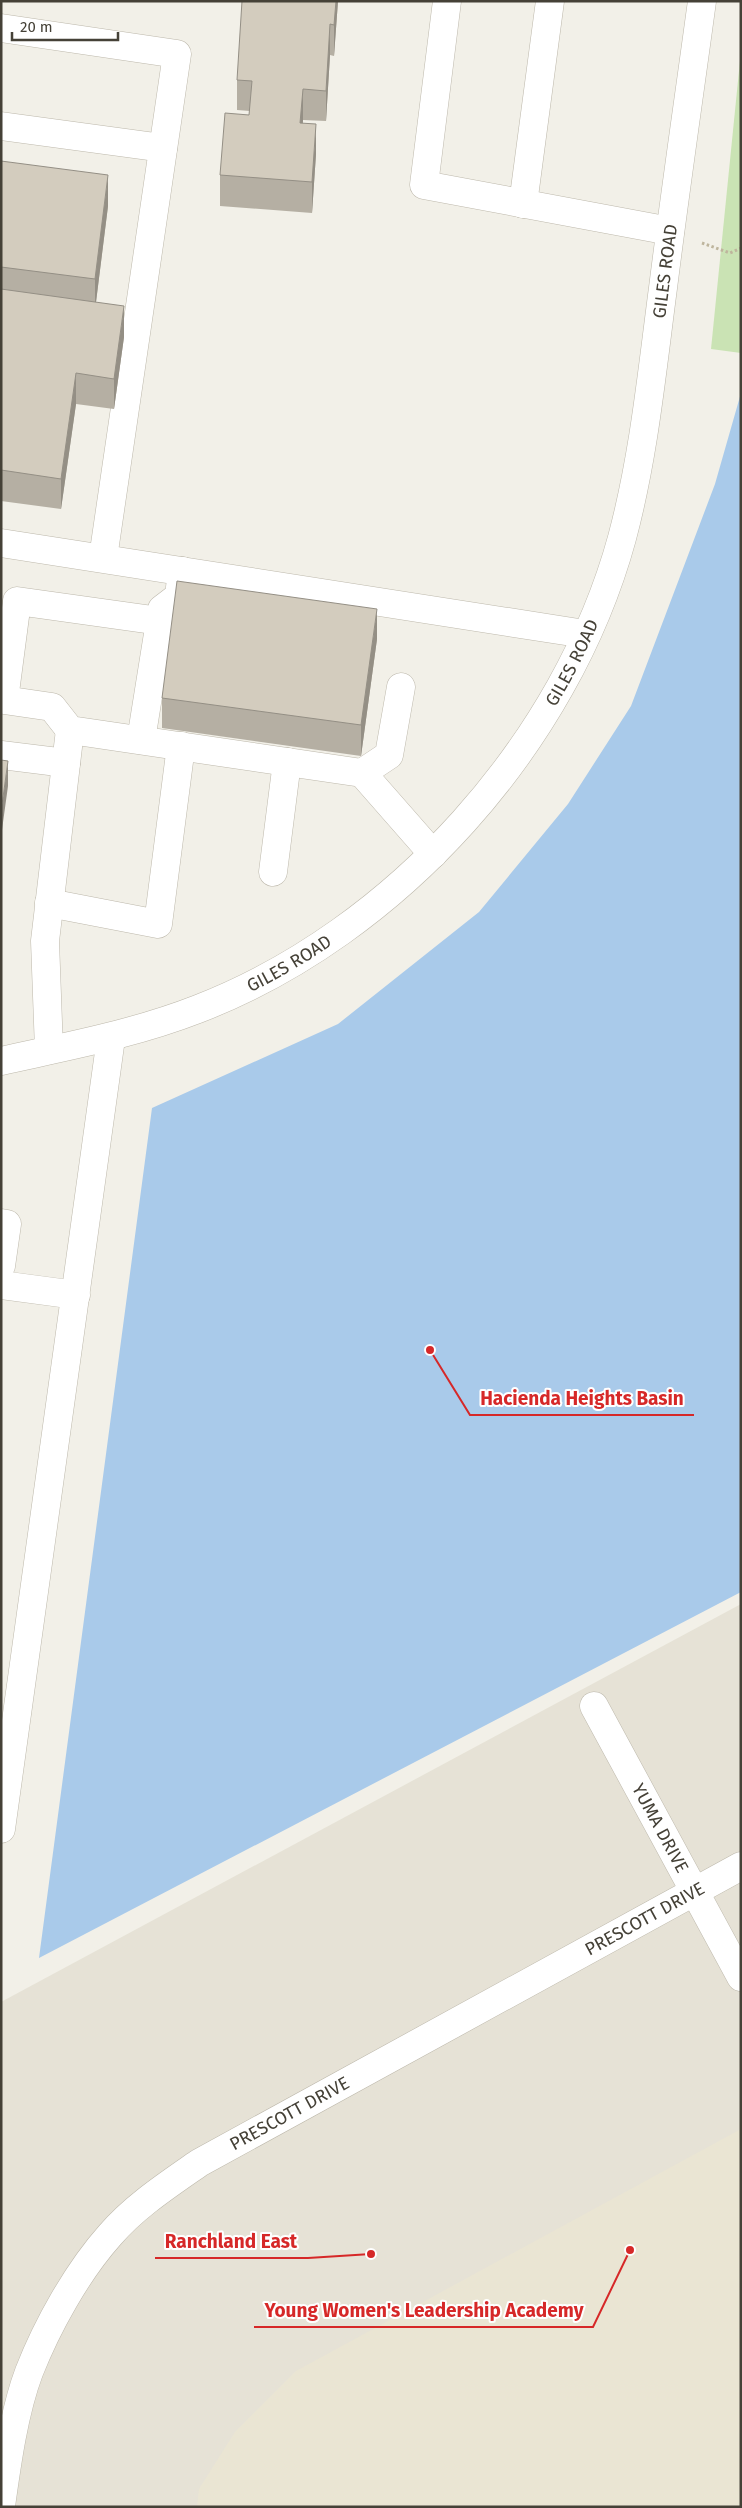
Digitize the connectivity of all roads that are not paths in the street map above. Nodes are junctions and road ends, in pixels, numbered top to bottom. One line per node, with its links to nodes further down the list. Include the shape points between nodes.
1 (447, 1): 7 (street, via 424,185)
2 (550, 1): 7 (street)
3 (702, 1): 8 (street, GILES ROAD)
4 (1, 28): 6 (street, via 177,54)
5 (1, 126): 6 (street)
6 (163, 148): 10 (street)
7 (523, 204): 8 (street)
8 (670, 231): 13 (street, GILES ROAD, via 644,437 622,539)
9 (1, 543): 10 (street)
10 (103, 558): 11 (street)
11 (182, 571): 12 (street, via 179,596 162,609); 13 (street)
12 (160, 621): 15 (street, via 17,601 4,700 52,707); 16 (street)
13 (586, 634): 22 (street, GILES ROAD, via 563,681 515,759 467,820)
14 (401, 688): 21 (street, via 389,755)
15 (70, 730): 16 (street); 20 (street)
16 (141, 740): 17 (street)
17 (181, 746): 19 (street); 24 (street, via 158,924)
18 (1, 755): 20 (street)
19 (287, 762): 21 (street); 23 (street)
20 (66, 763): 24 (street)
21 (362, 773): 22 (street)
22 (433, 854): 25 (street, GILES ROAD, via 401,885 339,933 271,975 200,1008)
23 (273, 872)
24 (50, 903): 27 (street, via 45,941)
25 (111, 1038): 27 (street, GILES ROAD); 32 (street)
26 (1, 1046): 27 (street, GILES ROAD)
27 (49, 1050): 28 (street, GILES ROAD)
28 (1, 1061)
29 (1, 1223): 30 (street, via 7,1224)
30 (1, 1266)
31 (1, 1285): 32 (street)
32 (76, 1295): 34 (street)
33 (594, 1706): 37 (street, YUMA DRIVE)
34 (4, 1794): 35 (street)
35 (1, 1830)
36 (741, 1866): 37 (street, PRESCOTT DRIVE)
37 (695, 1892): 38 (street, YUMA DRIVE); 39 (street, PRESCOTT DRIVE, via 199,2163 156,2193 111,2234 72,2284 29,2372 8,2454)
38 (741, 1977)
39 (1, 2506)

